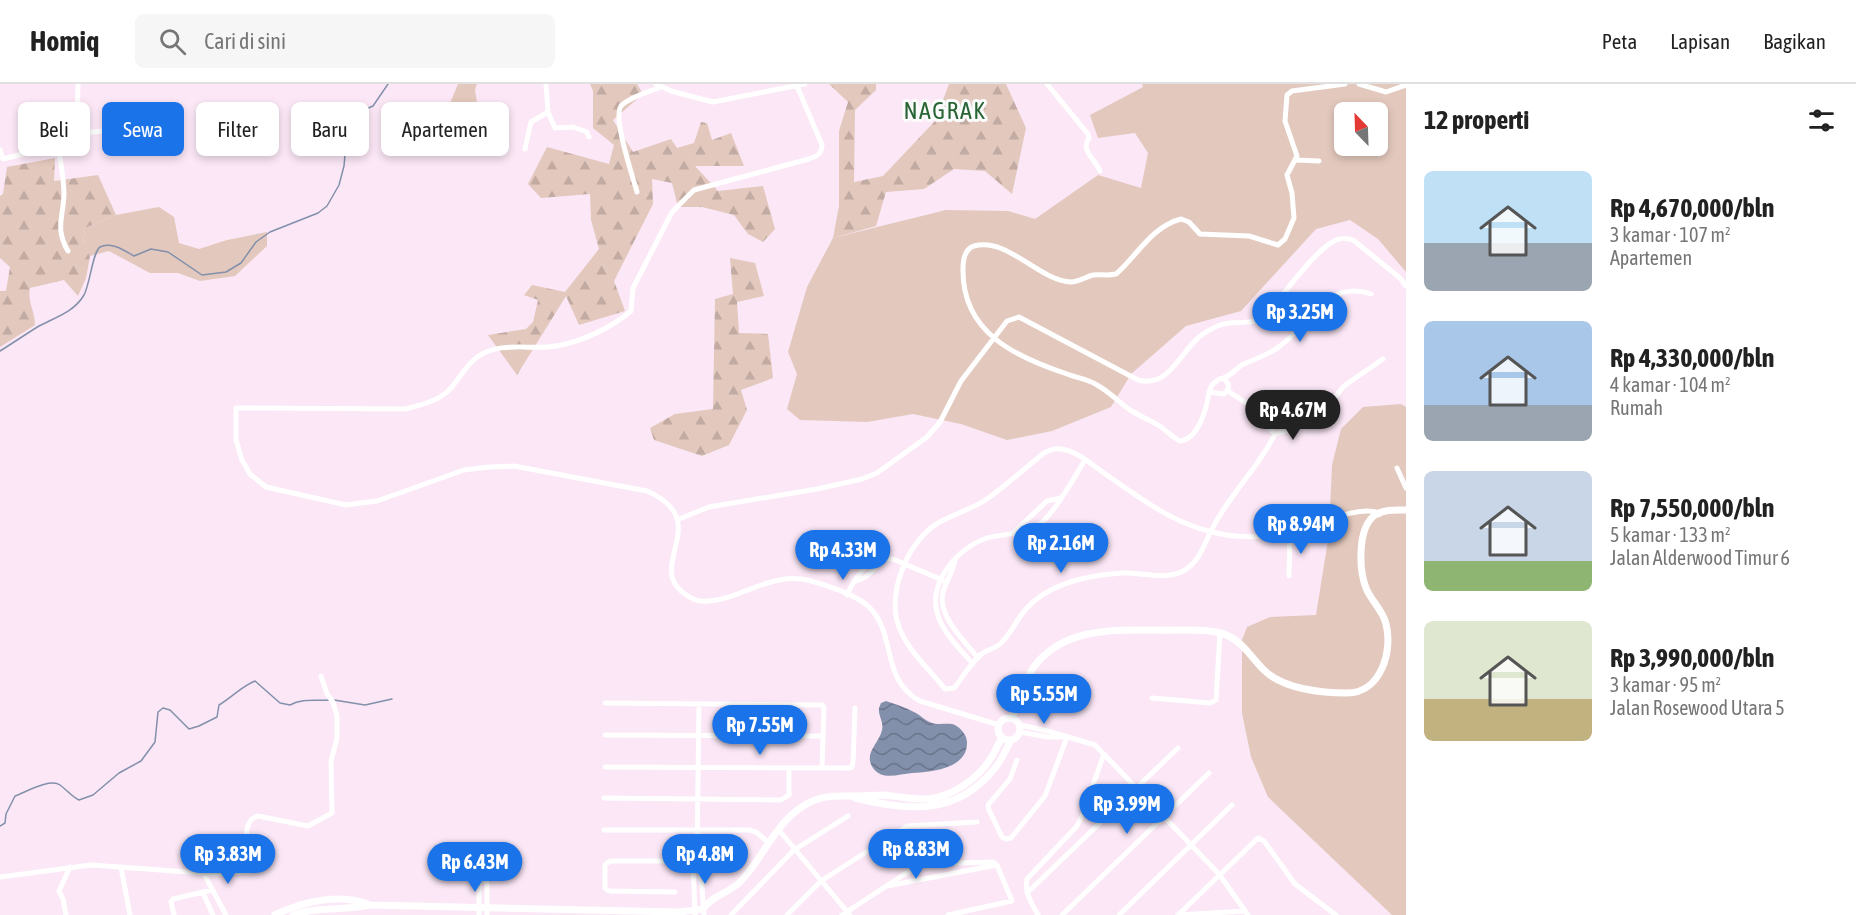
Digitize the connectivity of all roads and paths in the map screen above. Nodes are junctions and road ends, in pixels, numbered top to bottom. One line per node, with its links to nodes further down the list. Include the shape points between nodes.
1 (78, 84): 10 (street)
2 (546, 84): 11 (street)
3 (806, 84): 9 (street)
4 (1047, 84): 19 (street, via 1088,134 1085,149)
5 (1345, 84): 17 (street, via 1287,95 1285,120)
6 (1359, 84): 7 (street, via 1386,92)
7 (1406, 85)
8 (658, 86): 9 (street, via 713,102); 20 (street, via 618,110)
9 (797, 86): 36 (street, via 822,151 809,159 694,190 672,212 633,288 631,311 616,324 556,346 484,352 449,391 405,409 236,408 236,440 242,460 250,474 266,487 346,505 377,501 465,470 514,466 647,491 661,497)
10 (78, 102)
11 (548, 112): 12 (street, via 555,128 573,127 587,132); 13 (street, via 532,120)
12 (589, 137)
13 (525, 149)
14 (0, 150): 15 (street, via 3,159)
15 (18, 156)
16 (60, 156): 21 (street, via 64,186 59,225)
17 (1296, 160): 18 (street); 24 (street, via 1287,175 1294,218 1285,240 1278,246 1249,236 1200,234 1181,219 1169,223 1136,250 1116,274 1070,282 1006,251 983,245 970,247 963,265 965,290 978,321)
18 (1318, 161)
19 (1100, 171)
20 (637, 192)
21 (68, 251)
22 (1406, 286): 24 (street, via 1353,240 1339,239 1322,249 1261,320 1220,325 1199,337 1168,372 1149,382 1138,380 1018,317 1007,321)
23 (1371, 294): 26 (street, via 1356,290 1332,296 1279,347)
24 (993, 339): 28 (street, via 1029,361 1097,384 1180,441 1194,433); 36 (street, via 962,381 940,422 927,437 877,473 817,489 709,507)
25 (1383, 358): 29 (street, via 1344,386 1318,418)
26 (1224, 379): 27 (street); 28 (street, via 1215,382)
27 (1228, 391): 28 (street); 29 (street, via 1246,403)
28 (1209, 392)
29 (1275, 434): 38 (street)
30 (1085, 460): 33 (street); 38 (street, via 1159,510); 40 (street, via 1061,448 1044,453 986,500 936,524 916,544)
31 (1397, 468): 32 (street)
32 (1406, 488)
33 (1060, 498): 37 (street, via 1047,501); 37 (street, via 1036,527)
34 (1406, 510): 35 (street)
35 (1380, 514): 39 (street, via 1358,512); 44 (street, via 1367,524 1362,538 1365,586 1386,623 1386,657 1368,687 1349,693 1286,683 1264,671 1240,644)
36 (679, 519): 43 (street, via 671,577 675,586 690,598 715,599 790,579 807,580)
37 (1014, 532): 42 (street, via 976,542 949,565)
38 (1210, 532): 39 (street, via 1251,536); 45 (street, via 1195,562 1177,574 1101,576 1041,596 1018,618 1002,643)
39 (1290, 533): 41 (street)
40 (906, 565): 42 (street); 43 (street, via 893,560 872,561 858,573); 46 (street, via 894,602 906,640 945,689 954,688)
41 (1288, 576)
42 (944, 580): 45 (street, via 942,601 948,620); 46 (street, via 936,595 938,615)
43 (847, 595): 53 (street, via 859,599 877,618 895,674 909,695)
44 (1220, 633): 48 (street, via 1216,700 1210,703); 52 (street, via 1110,630 1073,637 1034,667)
45 (978, 658): 46 (street)
46 (973, 664)
47 (321, 676): 90 (street, via 337,715 331,761 333,812 308,826 252,818 246,828 251,871)
48 (1152, 698)
49 (605, 703): 50 (street)
50 (699, 704): 56 (street); 57 (street, via 822,705)
51 (855, 708): 67 (street, via 852,767)
52 (1012, 718): 53 (street); 54 (street)
53 (999, 725): 58 (street)
54 (1020, 729): 59 (street, via 1048,730); 60 (street)
55 (605, 735): 56 (street)
56 (698, 736): 57 (street); 65 (street)
57 (823, 736): 67 (street)
58 (1002, 737): 60 (street); 70 (street, via 980,772 957,790 915,799)
59 (1067, 737): 62 (street, via 1095,745); 63 (street, via 1045,796 1011,838 1006,839 988,805 1010,778)
60 (1011, 740): 70 (street, via 986,778 961,798 944,805 914,808)
61 (1178, 748): 69 (street)
62 (1104, 754): 69 (street); 98 (street, via 1077,826 1027,879)
63 (1017, 760)
64 (605, 767): 65 (street)
65 (698, 768): 66 (street); 72 (street)
66 (789, 768): 67 (street); 72 (street, via 786,799)
67 (822, 768)
68 (1209, 773): 75 (street)
69 (1136, 788): 75 (street); 98 (street)
70 (845, 796): 77 (street, via 831,796 806,805)
71 (604, 798): 72 (street)
72 (698, 799): 79 (street)
73 (1232, 805): 81 (street)
74 (848, 816): 82 (street)
75 (1163, 817): 81 (street); 117 (street)
76 (977, 822): 93 (street, via 907,826)
77 (778, 829): 80 (street); 82 (street)
78 (604, 830): 79 (street)
79 (697, 830): 80 (street, via 749,830); 83 (street)
80 (768, 842): 102 (street, via 750,871 724,894 710,900)
81 (1191, 845): 91 (street); 118 (street)
82 (794, 850): 93 (street); 113 (street)
83 (697, 854): 84 (street); 85 (street)
84 (693, 861): 85 (street); 97 (street, via 605,865 605,888 609,891); 103 (street)
85 (700, 861): 86 (street); 102 (street)
86 (734, 861)
87 (997, 865): 94 (street); 94 (street, via 920,864); 115 (street, via 1012,901)
88 (70, 867): 89 (street); 92 (street); 106 (street, via 59,891)
89 (121, 867): 90 (street); 107 (street)
90 (203, 872): 95 (street)
91 (1219, 874): 104 (street); 119 (street); 120 (street, via 1258,838 1295,884)
92 (0, 877)
93 (820, 881): 105 (street); 114 (street)
94 (884, 887): 105 (street)
95 (212, 890): 96 (street); 110 (street)
96 (203, 892): 108 (street, via 173,899); 109 (street)
97 (675, 892)
98 (1028, 893): 116 (street)
99 (370, 905): 100 (street); 111 (street, via 359,900 319,901); 112 (street, via 320,908)
100 (483, 911): 100 (street, via 479,884 484,874 487,884); 101 (street)
101 (520, 912): 103 (street)
102 (704, 912): 103 (street)
103 (694, 913)
104 (1247, 913): 119 (street)
105 (846, 914)
106 (66, 915)
107 (130, 915)
108 (174, 915)
109 (213, 915)
110 (226, 915)
111 (275, 915)
112 (293, 915)
113 (731, 915)
114 (787, 915)
115 (948, 915)
116 (1038, 915)
117 (1062, 915)
118 (1119, 915)
119 (1179, 915)
120 (1336, 915)

